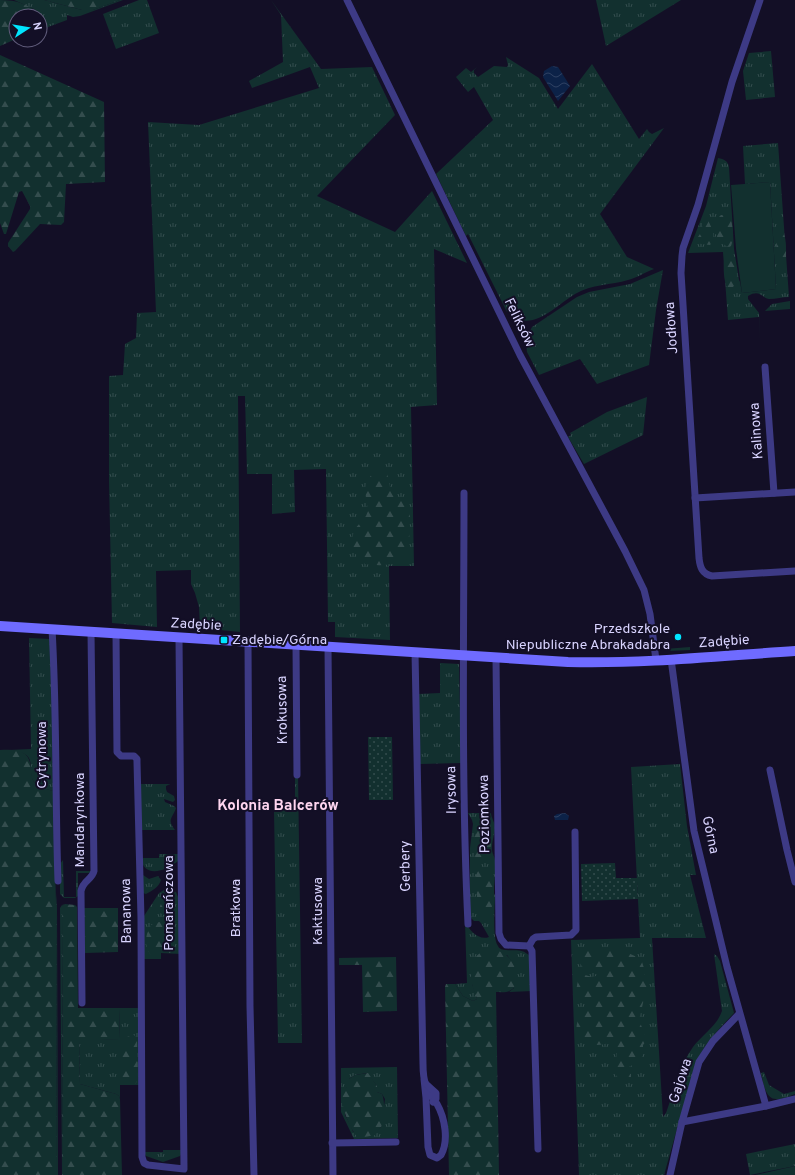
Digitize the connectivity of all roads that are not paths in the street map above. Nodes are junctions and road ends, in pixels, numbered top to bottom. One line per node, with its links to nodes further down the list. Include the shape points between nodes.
1 (347, 0): 22 (street, Feliksów, via 520,355 644,590)
2 (760, 0): 7 (street, Jodłowa, via 683,248 681,273)
3 (765, 367): 6 (street, Kalinowa)
4 (464, 492): 19 (street)
5 (795, 492): 6 (street)
6 (774, 493): 7 (street)
7 (696, 498): 8 (street, Jodłowa, via 699,558 703,572 712,576)
8 (795, 571)
9 (0, 626): 10 (street, Zadębie)
10 (52, 629): 11 (street, Zadębie); 26 (street, Cytrynowa)
11 (91, 632): 12 (street, Zadębie); 30 (street, Mandarynkowa, via 94,870 92,876 83,883 81,891)
12 (116, 634): 13 (street, Zadębie); 41 (street, Bananowa, via 117,752 121,756 134,756 137,759 141,918 142,1157 148,1166)
13 (179, 638): 14 (street, Zadębie); 41 (street, Pomarańczowa)
14 (248, 642): 15 (street, Zadębie); 42 (street, Bratkowa, via 250,1006)
15 (296, 645): 16 (street, Zadębie); 24 (street, Krokusowa)
16 (328, 647): 18 (street, Zadębie); 39 (street, Kaktusowa)
17 (795, 651): 21 (street, Zadębie)
18 (415, 652): 19 (street, Zadębie); 32 (street, Gerbery)
19 (463, 656): 20 (street, Zadębie); 28 (street, Irysowa)
20 (496, 658): 22 (street, Zadębie, via 600,663); 29 (street, Poziomkowa, via 499,933 506,945)
21 (671, 659): 22 (street, Zadębie); 31 (street, Górna, via 694,831)
22 (656, 660)
23 (770, 770): 27 (street)
24 (297, 775)
25 (575, 832): 29 (street, via 576,930 571,934 536,936)
26 (58, 880)
27 (795, 882)
28 (468, 924)
29 (529, 946): 40 (street, via 533,966)
30 (82, 1003)
31 (739, 1014): 36 (street, Górna); 37 (street, Gajowa, via 713,1041 699,1062)
32 (424, 1081): 33 (street, Gerbery); 35 (street, Gerbery)
33 (426, 1098): 35 (street, via 428,1102); 35 (street, Gerbery, via 428,1147 430,1155 436,1158 442,1154 444,1148 444,1132 442,1117)
34 (795, 1099): 36 (street, Gajowa)
35 (435, 1100)
36 (766, 1106): 37 (street, Gajowa)
37 (682, 1122): 44 (street, Gajowa)
38 (396, 1142): 39 (street)
39 (332, 1143): 43 (street, Kaktusowa)
40 (538, 1149)
41 (184, 1168)
42 (254, 1175)
43 (333, 1175)
44 (670, 1175)

